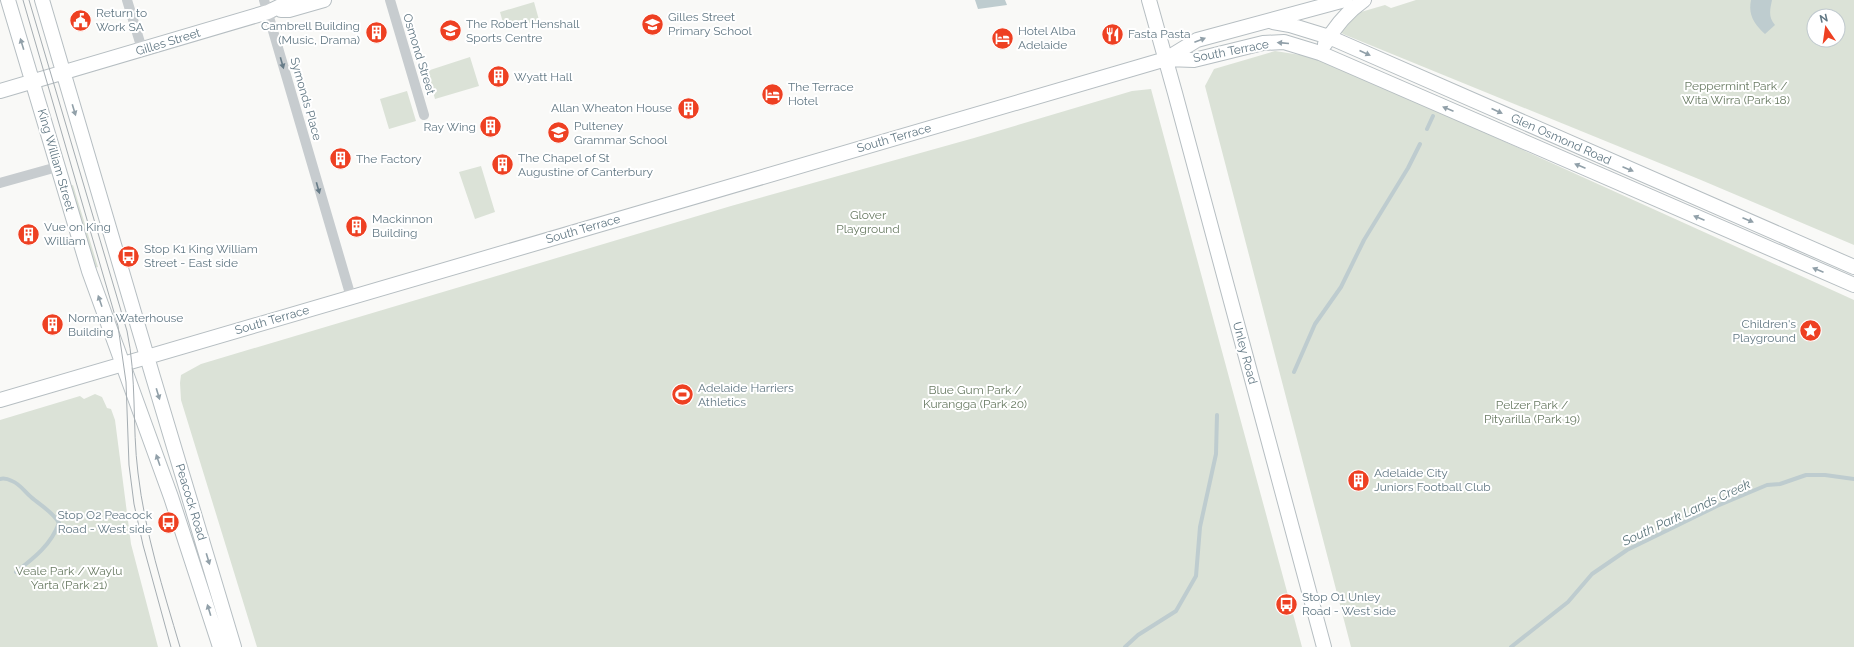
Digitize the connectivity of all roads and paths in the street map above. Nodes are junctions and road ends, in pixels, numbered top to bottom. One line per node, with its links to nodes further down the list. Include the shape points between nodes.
1 (8, 0): 17 (main road, King William Street, one-way to 1)
2 (42, 0): 16 (main road)
3 (127, 0): 13 (street)
4 (293, 0): 10 (main road, Gilles Street)
5 (324, 0): 10 (main road, Gilles Street, via 289,10)
6 (390, 0): 20 (street, Osmond Street)
7 (1149, 0): 15 (main road, Unley Road)
8 (1345, 0): 11 (main road, South Terrace)
9 (1364, 0): 12 (main road, via 1349,11)
10 (268, 8): 13 (main road, Gilles Street); 26 (street, Symonds Place, one-way to 26)
11 (1264, 22): 12 (main road, Glen Osmond Road, via 1290,24); 15 (main road, South Terrace, one-way to 11, via 1197,40)
12 (1329, 37): 14 (main road); 19 (main road, Glen Osmond Road, one-way to 19)
13 (142, 49): 16 (main road, Gilles Street)
14 (1320, 53): 15 (main road, South Terrace, one-way to 15, via 1284,42 1263,43 1194,60); 21 (main road, Glen Osmond Road, one-way to 14)
15 (1166, 59): 26 (main road, South Terrace); 32 (main road, Unley Road)
16 (63, 73): 17 (main road, Gilles Street); 27 (main road, one-way to 27)
17 (33, 81): 18 (main road, Gilles Street); 22 (main road, King William Street)
18 (0, 91)
19 (1481, 104): 21 (main road); 24 (main road, Glen Osmond Road, one-way to 24)
20 (424, 115)
21 (1473, 120): 25 (main road, Glen Osmond Road, one-way to 21)
22 (57, 167): 23 (street); 28 (main road, King William Street, one-way to 22, via 89,271)
23 (0, 183)
24 (1854, 266)
25 (1854, 285)
26 (351, 297): 27 (main road, South Terrace)
27 (147, 357): 28 (main road, South Terrace); 31 (main road, Peacock Road, one-way to 31)
28 (123, 364): 29 (main road, South Terrace); 30 (main road, Peacock Road, one-way to 28, via 171,497)
29 (0, 400)
30 (220, 647)
31 (234, 647)
32 (1324, 647)

